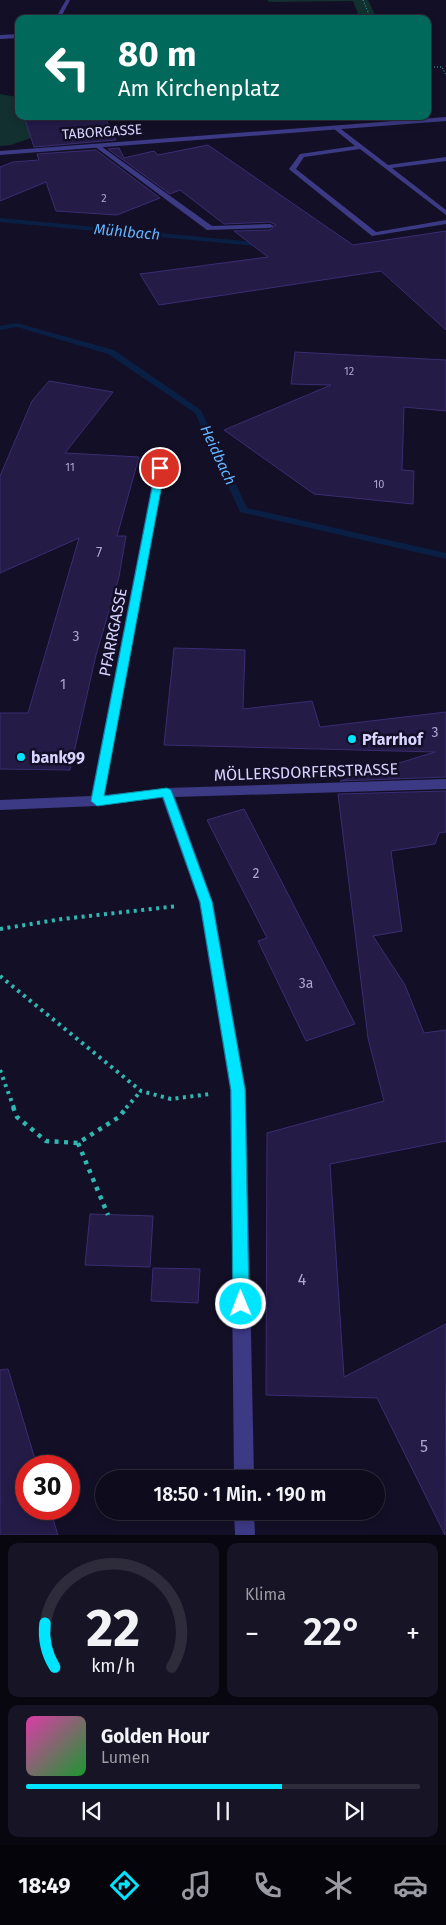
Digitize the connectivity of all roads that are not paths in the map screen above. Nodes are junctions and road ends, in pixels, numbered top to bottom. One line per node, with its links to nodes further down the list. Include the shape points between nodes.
1 (68, 0): 2 (street)
2 (59, 15)
3 (15, 36): 4 (street)
4 (0, 37)
5 (431, 119): 6 (street, TABORGASSE)
6 (446, 119)
7 (405, 120): 8 (street, TABORGASSE)
8 (335, 127): 9 (street, TABORGASSE); 10 (street)
9 (96, 145): 11 (street, TABORGASSE); 16 (street, via 210,228)
10 (361, 147): 13 (street); 15 (street, via 302,155 292,169 375,234)
11 (0, 153)
12 (446, 159): 13 (street)
13 (387, 167): 14 (street)
14 (446, 213)
15 (446, 222)
16 (270, 226)
17 (160, 468): 20 (street, PFARRGASSE)
18 (446, 784): 19 (street, MÖLLERSDORFERSTRASSE)
19 (167, 793): 20 (street, MÖLLERSDORFERSTRASSE); 22 (street, via 206,902 238,1090)
20 (97, 801): 21 (street, MÖLLERSDORFERSTRASSE)
21 (0, 805)
22 (244, 1470)
23 (244, 1520): 24 (street)
24 (245, 1535)

